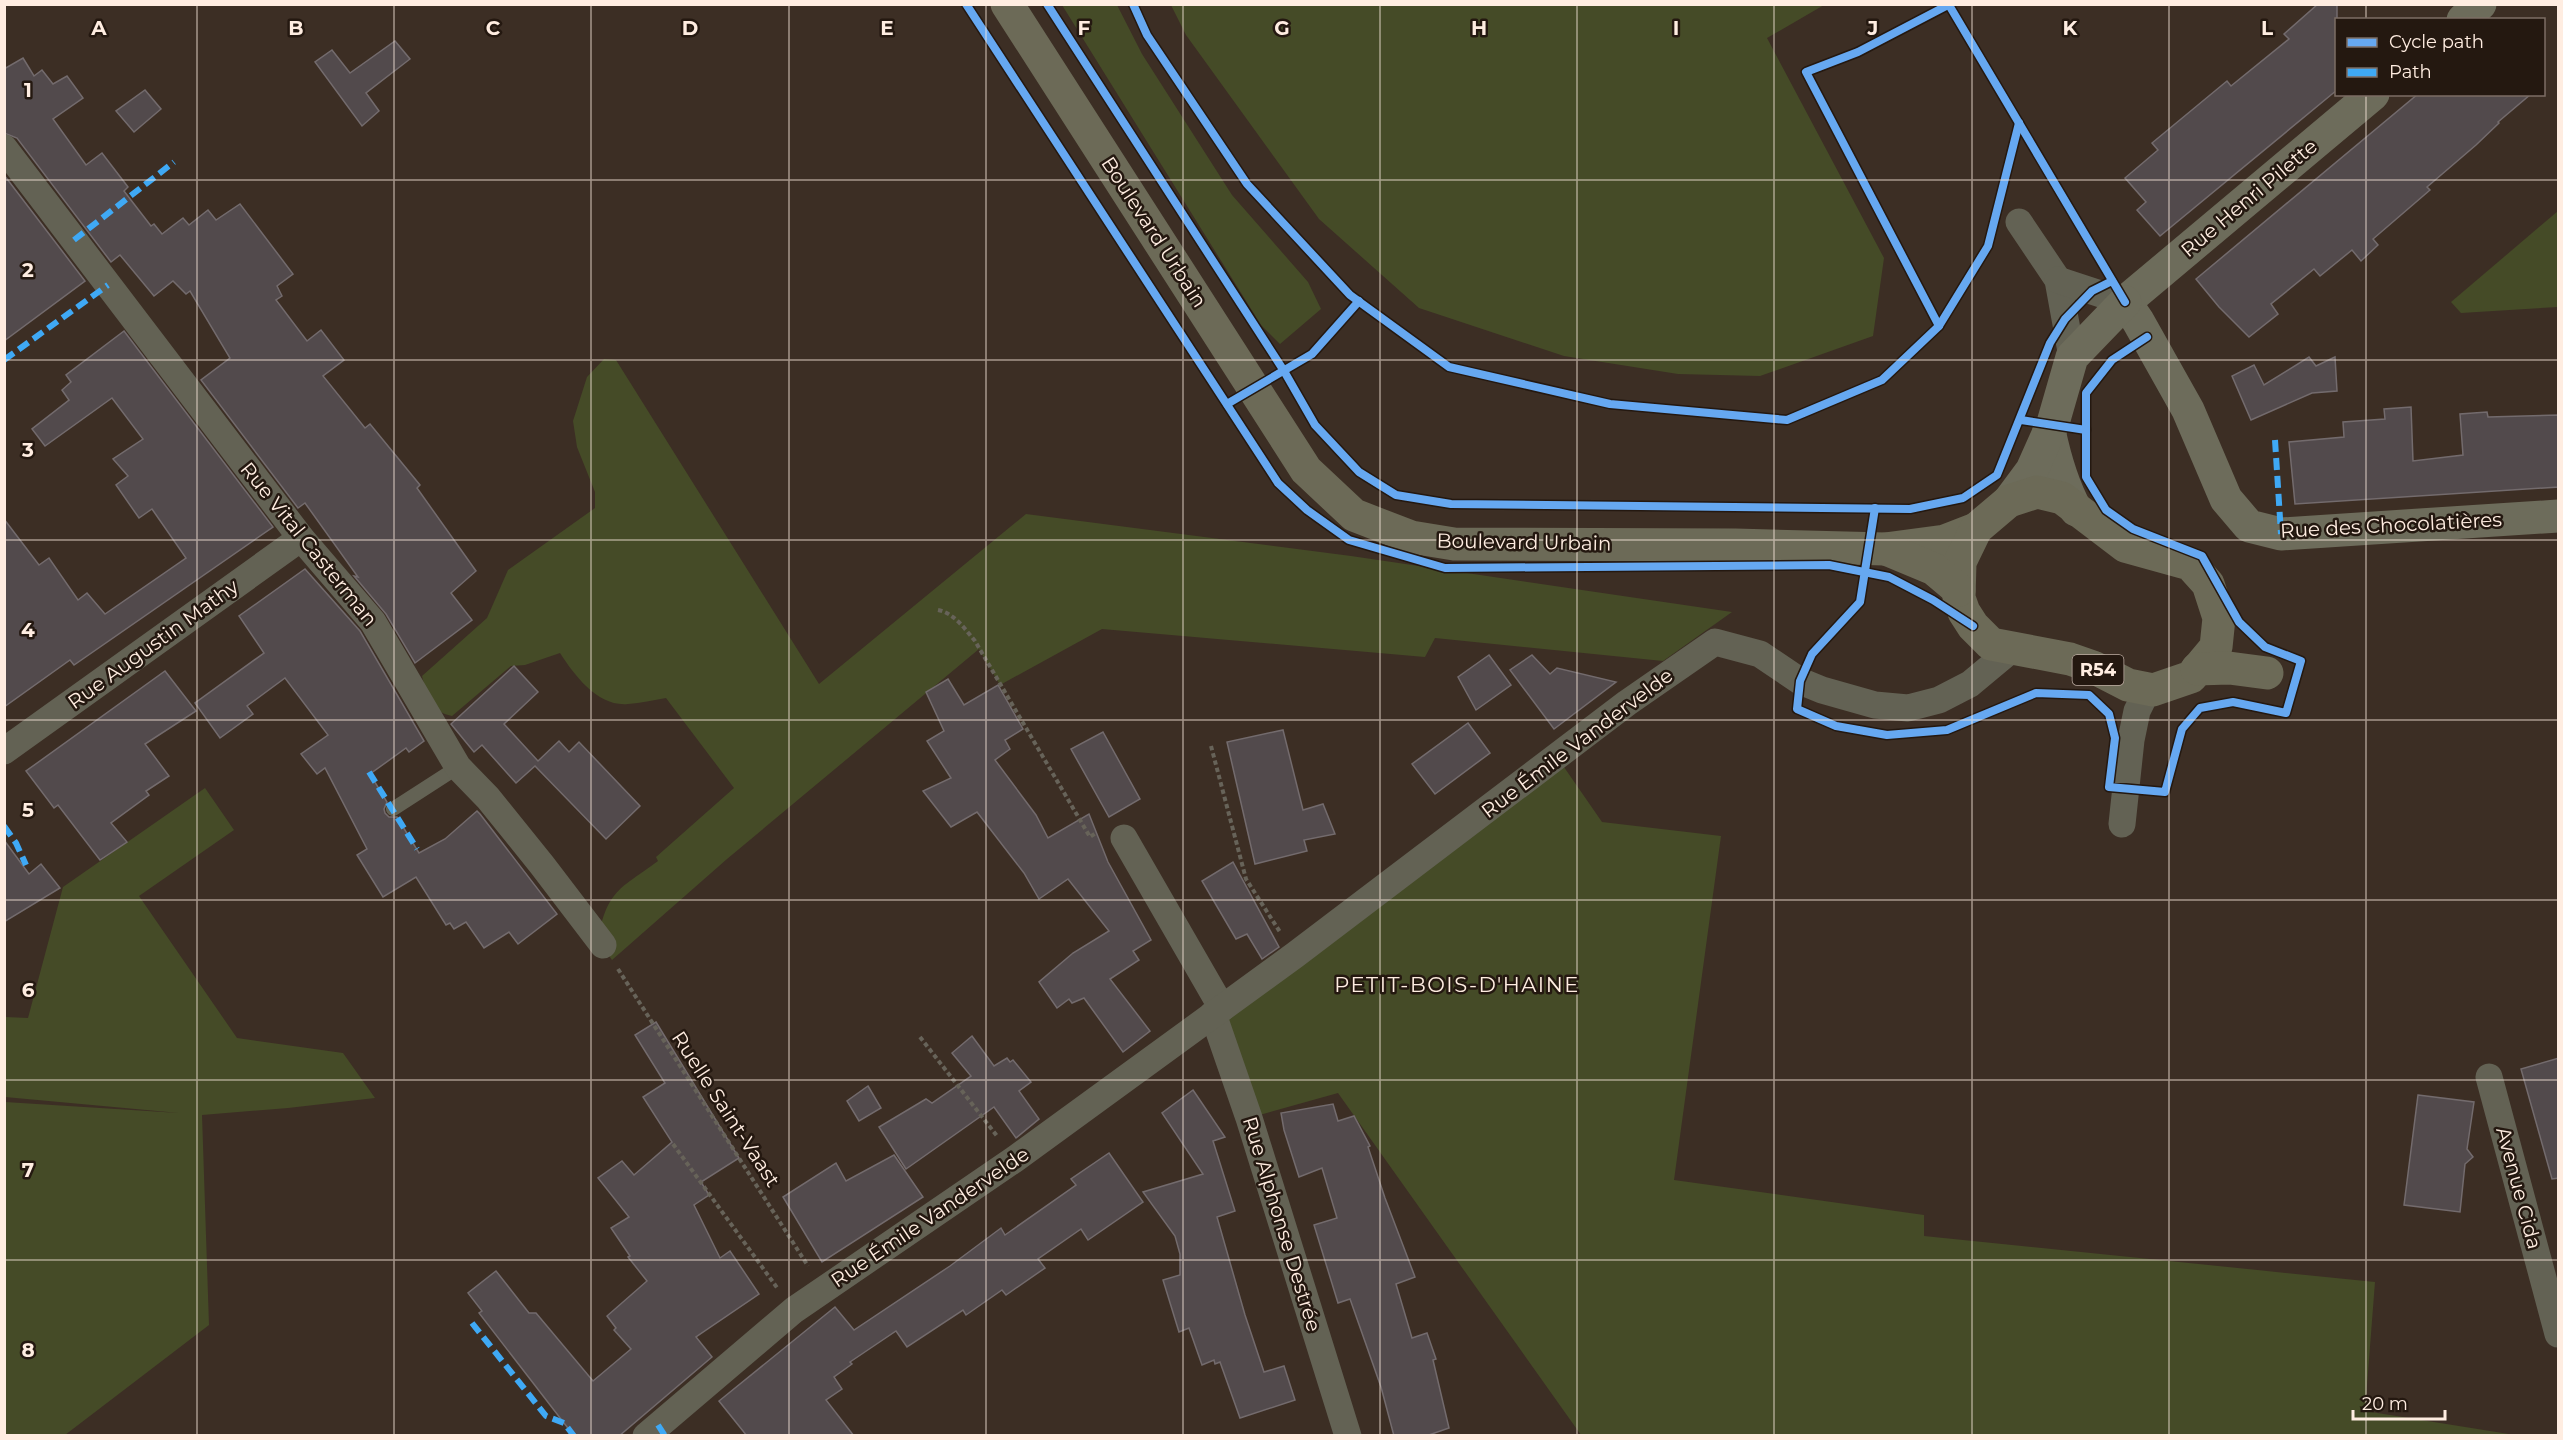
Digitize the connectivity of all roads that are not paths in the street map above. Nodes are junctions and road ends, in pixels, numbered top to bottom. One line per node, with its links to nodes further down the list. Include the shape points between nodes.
1 (1007, 4): 16 (main road, Boulevard Urbain / R54, via 1306,470 1354,515 1411,537 1454,544)
2 (2480, 4): 3 (street)
3 (2465, 18)
4 (2371, 96): 8 (street, Rue Henri Pilette)
5 (4, 148): 15 (street, Rue Vital Casterman)
6 (2019, 222): 7 (street)
7 (2058, 280): 8 (street); 9 (street)
8 (2125, 302): 9 (street, Rue Henri Pilette); 13 (street, Rue des Chocolatières, via 2188,410 2226,499 2249,526 2281,534)
9 (2072, 357): 10 (street, Rue Henri Pilette)
10 (2049, 430): 11 (street, Rue Henri Pilette, via 2032,470); 12 (street, Rue Henri Pilette, via 2065,489)
11 (2009, 501): 12 (main road, R54, via 2037,492 2062,498); 14 (main road, R54)
12 (2076, 510): 20 (main road, R54, via 2125,546 2190,564 2208,584 2219,618 2216,647)
13 (2559, 516)
14 (1976, 530): 16 (main road, Boulevard Urbain / R54, via 1945,541); 17 (main road, R54, via 1960,562)
15 (301, 538): 26 (street, Rue Augustin Mathy); 27 (street, Rue Vital Casterman, via 373,622)
16 (1885, 549): 17 (main road, Boulevard Urbain / R54, via 1934,569)
17 (1959, 590): 18 (main road, R54, via 1964,612)
18 (1973, 626): 19 (main road, R54, via 1991,644); 23 (street, via 1977,660)
19 (2015, 649): 22 (main road, R54, via 2070,659); 23 (street, Rue Émile Vandervelde)
20 (2197, 669): 21 (main road, R54); 24 (main road, R54, via 2191,677)
21 (2267, 673)
22 (2117, 680): 24 (main road, R54); 25 (street)
23 (1970, 684): 32 (street, Rue Émile Vandervelde, via 1939,700 1908,708 1875,705 1822,690 1800,681 1760,654 1715,642 1627,703)
24 (2148, 689): 25 (street, via 2137,711)
25 (2131, 740): 29 (street)
26 (4, 751)
27 (458, 767): 28 (lane); 31 (street, Rue Vital Casterman, via 488,798)
28 (393, 809)
29 (2122, 824)
30 (1112, 835): 32 (street)
31 (603, 945)
32 (1218, 1011): 35 (street, Rue Émile Vandervelde, via 1015,1159 794,1310); 36 (street, Rue Alphonse Destrée)
33 (2489, 1077): 34 (street, Avenue Cida)
34 (2559, 1334)
35 (646, 1436)
36 (1348, 1436)

